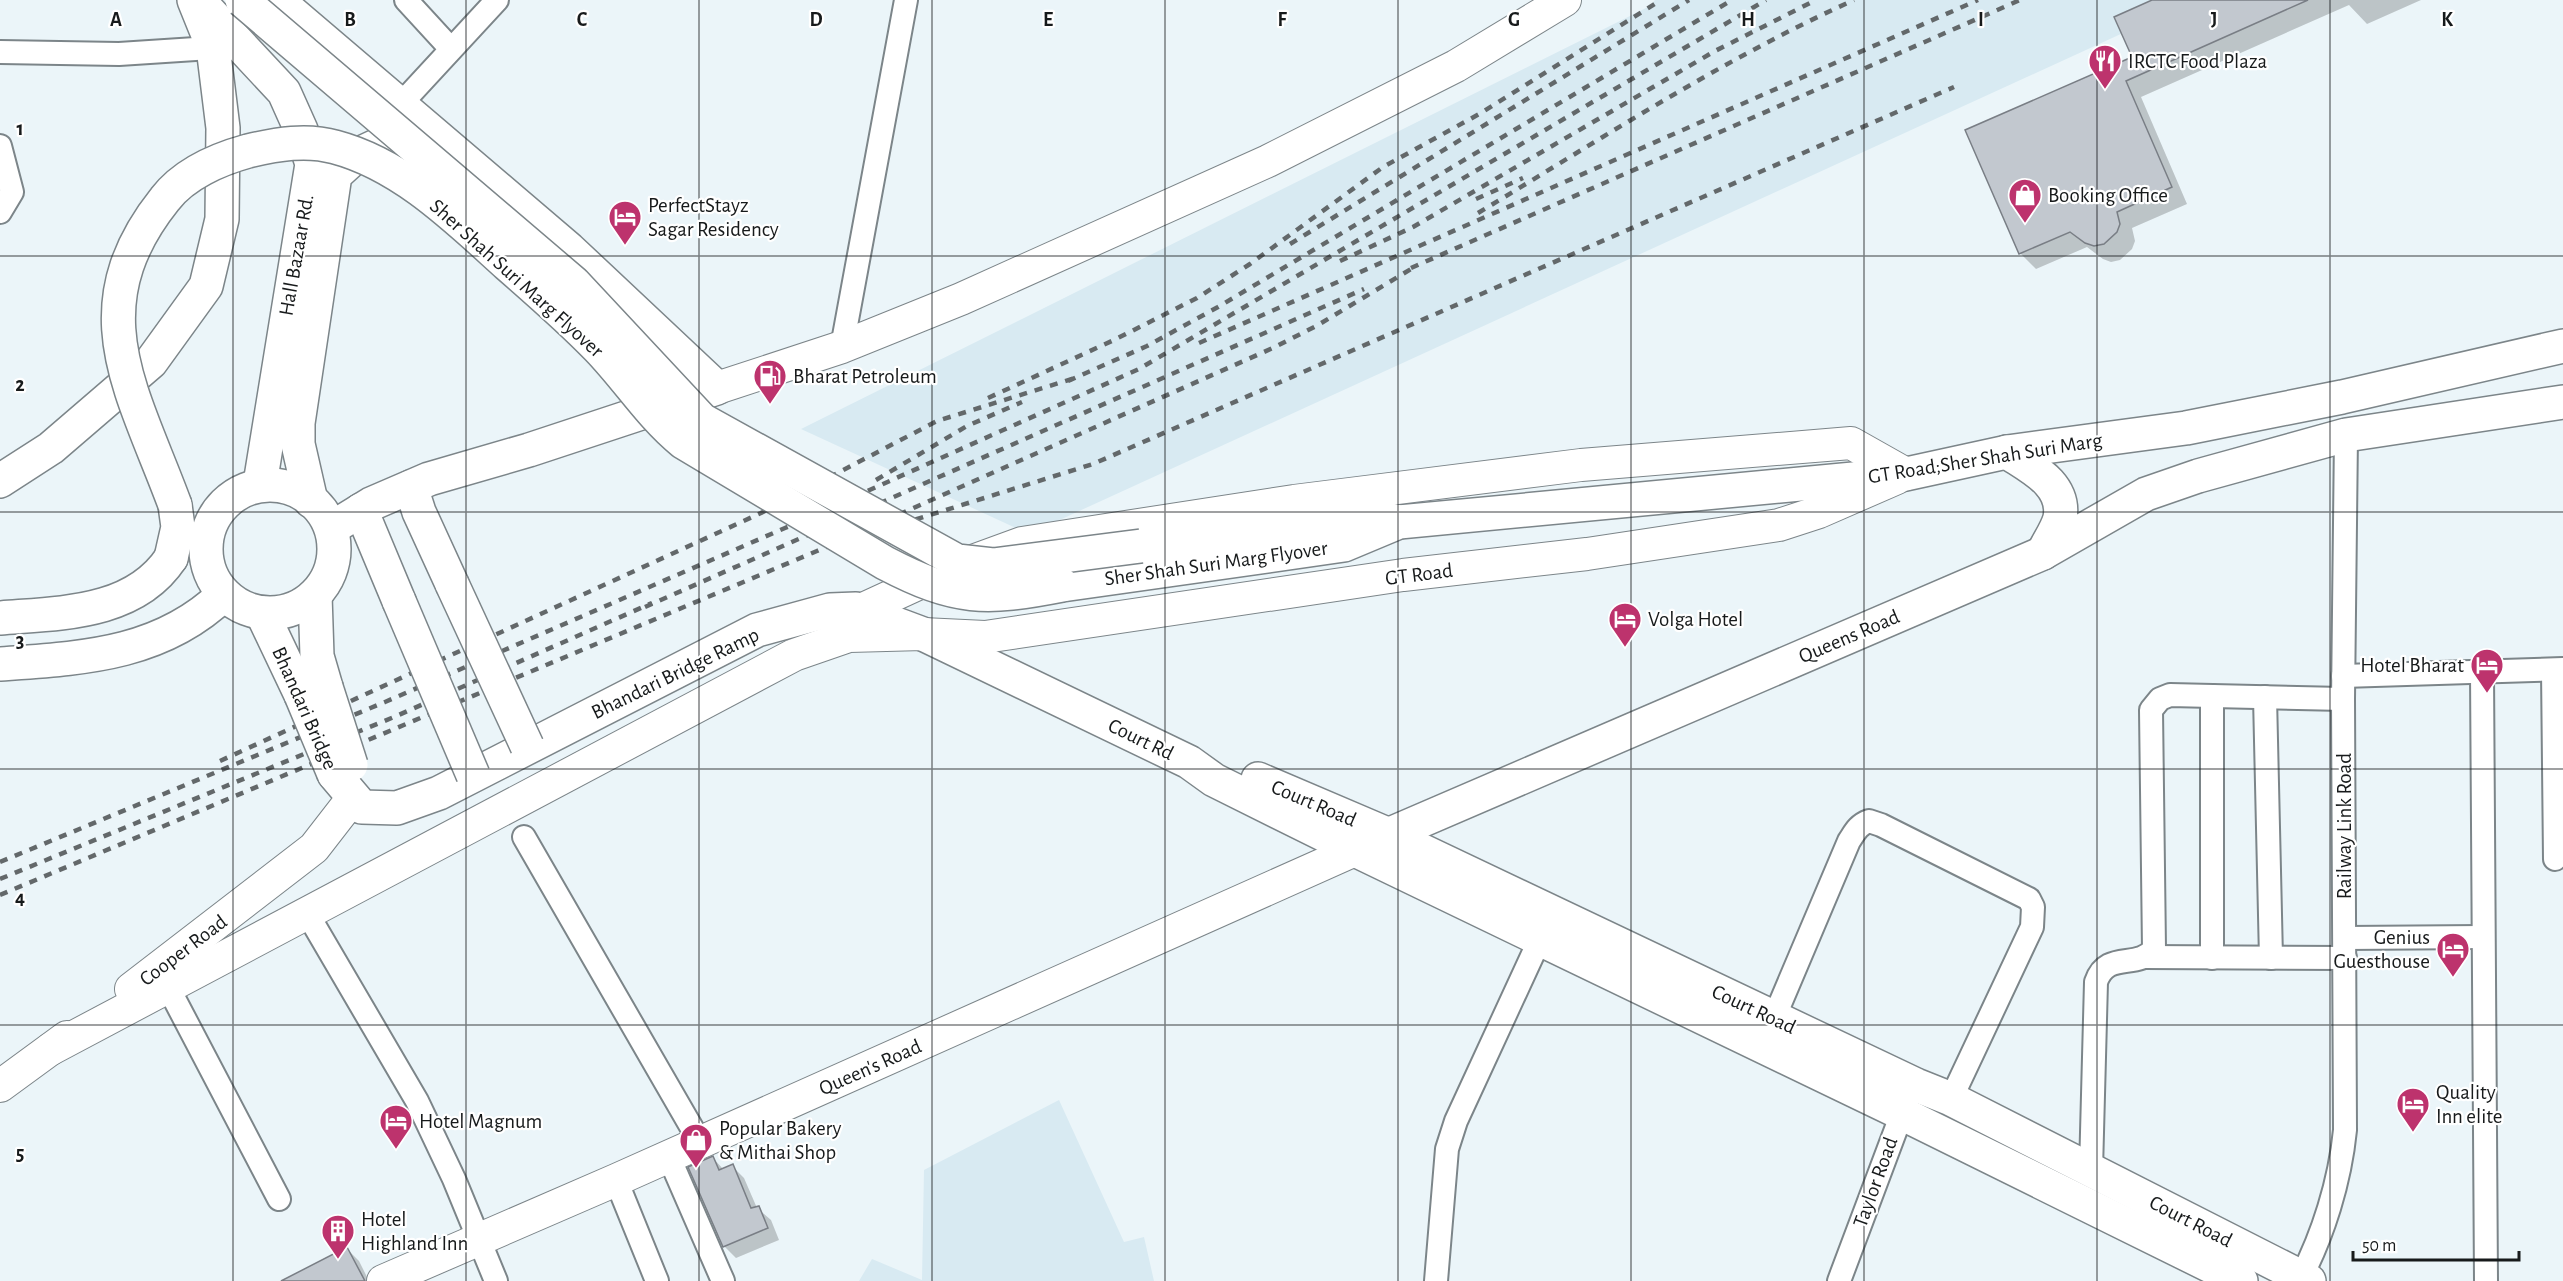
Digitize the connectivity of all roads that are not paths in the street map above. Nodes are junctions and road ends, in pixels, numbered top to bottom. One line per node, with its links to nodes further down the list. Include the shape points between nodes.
1 (196, 0): 8 (main road, Hall Bazaar Rd.)
2 (242, 0): 28 (main road, Sher Shah Suri Marg Flyover, bridge, via 574,283 702,420 957,561 993,565 1362,514)
3 (406, 0): 9 (street)
4 (497, 0): 9 (street)
5 (906, 0): 15 (street)
6 (1565, 0): 15 (main road, via 1456,66 1268,161 961,299)
7 (280, 1): 8 (street); 11 (main road)
8 (228, 46): 10 (street, via 119,54); 23 (main road, via 222,219 206,286 151,362 51,448); 24 (main road, Hall Bazaar Rd., via 284,92 312,164)
9 (451, 49): 11 (street)
10 (0, 52)
11 (410, 116): 16 (main road, via 569,249); 26 (main road, via 335,175 312,317 298,444)
12 (0, 146): 13 (street, via 12,192)
13 (0, 212)
14 (2563, 346): 18 (main road, GT Road;Sher Shah Suri Marg)
15 (842, 347): 16 (main road)
16 (717, 388): 25 (main road)
17 (2563, 402): 19 (main road)
18 (2186, 428): 20 (main road, GT Road;Sher Shah Suri Marg); 22 (main road)
19 (2346, 435): 22 (main road, Queens Road); 44 (street, Railway Link Road)
20 (2007, 452): 21 (main road, GT Road;Sher Shah Suri Marg); 30 (main road, via 2046,477 2060,498 2060,519)
21 (1906, 474): 28 (main road, GT Road;Sher Shah Suri Marg); 35 (main road, via 1851,443 1581,465 1305,499 1022,543); 39 (main road, GT Road, via 1779,525 1587,554 1403,575 985,637)
22 (2198, 476): 30 (main road, Queens Road, via 2146,494)
23 (0, 480)
24 (260, 484): 26 (main road, via 281,484); 32 (main road, via 239,491 221,505 209,523 206,564)
25 (411, 487): 27 (main road); 49 (main road, bridge)
26 (311, 501): 29 (main road)
27 (361, 510): 29 (main road); 51 (main road, bridge)
28 (1399, 522): 31 (main road, Sher Shah Suri Marg Flyover, bridge, via 1344,545 1009,595 960,594 915,579 683,442 558,309 396,174 335,147 305,143 273,145 233,155 196,172 167,196 145,224 127,261 117,297 121,359 175,505 178,527)
29 (332, 528): 33 (main road, via 334,557 327,579)
30 (2043, 553): 54 (main road, Queens Road)
31 (171, 558): 34 (main road, via 130,577 84,588); 37 (main road, via 160,574 122,601)
32 (224, 594): 36 (main road, via 237,605); 38 (main road)
33 (315, 595): 36 (main road, via 282,613); 45 (main road, Bhandari Bridge, via 317,656)
34 (0, 599)
35 (858, 610): 39 (main road, Bhandari Bridge Ramp); 49 (main road, Bhandari Bridge Ramp, via 830,610 757,630)
36 (262, 613): 45 (main road, Bhandari Bridge)
37 (0, 618)
38 (179, 628): 40 (main road); 41 (main road, via 159,639 88,656)
39 (923, 634): 50 (main road, Court Rd); 58 (main road, GT Road, via 849,636 794,655)
40 (0, 647)
41 (0, 664)
42 (2558, 670): 43 (street); 57 (street)
43 (2482, 672): 44 (street); 59 (street)
44 (2343, 676): 48 (street, Railway Link Road)
45 (313, 691): 52 (main road, Bhandari Bridge, bridge)
46 (2212, 696): 47 (street); 62 (street, via 2170,695 2160,699 2151,710 2155,942 2154,949); 63 (street)
47 (2265, 697): 48 (street); 64 (street)
48 (2343, 699): 61 (street, Railway Link Road)
49 (527, 747): 51 (main road, Bhandari Bridge Ramp)
50 (1189, 762): 54 (main road, Court Road, via 1224,765); 56 (main road, Court Rd, via 1214,780)
51 (473, 775): 53 (main road, Bhandari Bridge Ramp)
52 (346, 779): 53 (main road, Bhandari Bridge, via 368,785); 67 (main road, Cooper Road, via 314,848)
53 (398, 808)
54 (1387, 834): 56 (main road, Queens Road); 66 (main road, Court Road)
55 (524, 837): 71 (street)
56 (1355, 850): 60 (main road, Court Road); 71 (main road, Queen's Road)
57 (2555, 859)
58 (307, 913): 65 (main road, GT Road); 76 (street, via 417,1101)
59 (2483, 937): 61 (street); 85 (street)
60 (1540, 939): 69 (main road, Court Road); 82 (street, via 1450,1140)
61 (2345, 948): 64 (street); 77 (street, Railway Link Road, via 2342,1166)
62 (2145, 957): 63 (street); 73 (street, via 2112,963 2103,968 2096,982)
63 (2212, 958): 64 (street)
64 (2271, 958)
65 (168, 987): 67 (main road, GT Road); 75 (street)
66 (1774, 1018): 69 (main road, Court Road); 70 (street, via 1853,835 1869,821 1881,825 2029,899 2033,907 2032,927)
67 (51, 1049): 68 (main road, Cooper Road)
68 (0, 1086)
69 (1908, 1099): 70 (main road, Court Road); 83 (street, Taylor Road); 84 (main road, Court Road)
70 (1951, 1099): 73 (main road, Court Road)
71 (700, 1142): 72 (main road, Queen's Road)
72 (669, 1157): 74 (main road, Queen's Road); 81 (street)
73 (2091, 1170): 77 (main road, Court Road)
74 (616, 1180): 76 (main road, Queen's Road); 80 (street)
75 (279, 1199)
76 (480, 1239): 78 (main road, Queen's Road); 79 (street)
77 (2303, 1280)
78 (383, 1281)
79 (496, 1281)
80 (657, 1281)
81 (723, 1281)
82 (1436, 1281)
83 (1839, 1281)
84 (2241, 1281)
85 (2486, 1281)

